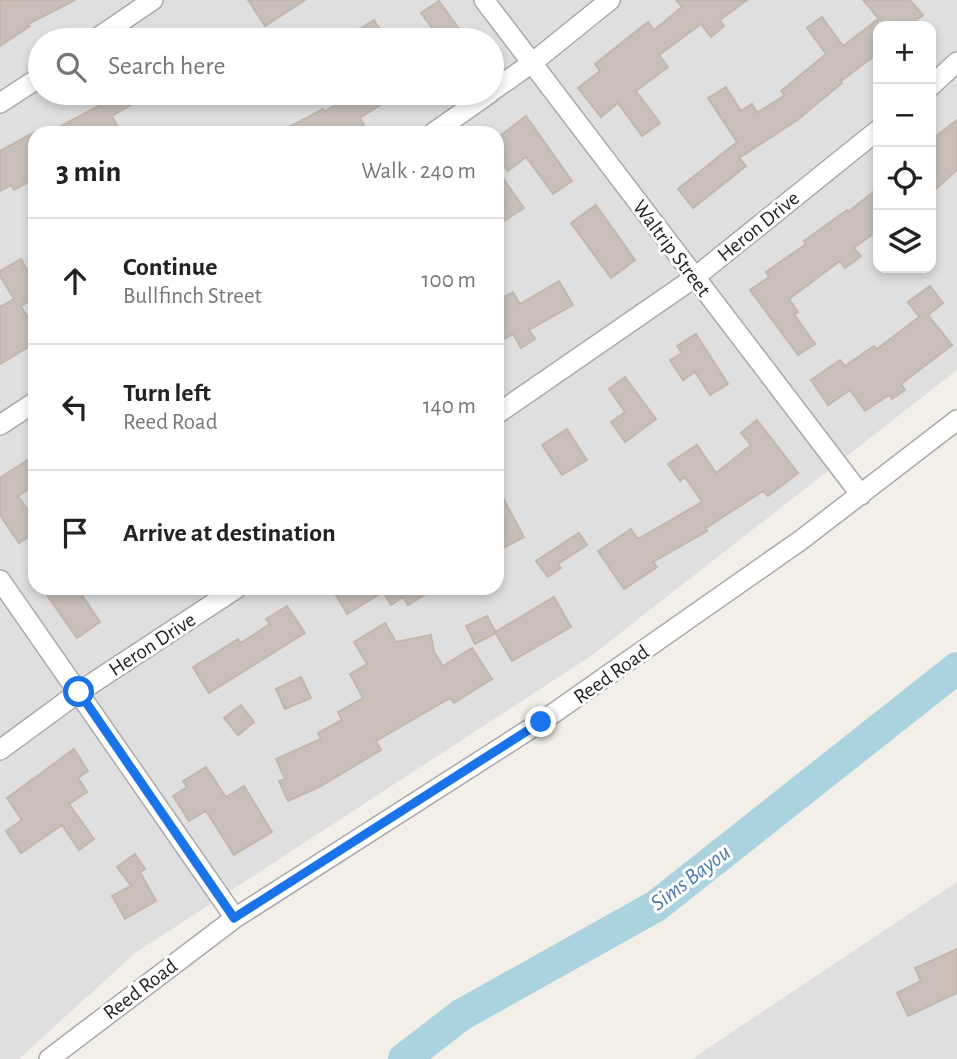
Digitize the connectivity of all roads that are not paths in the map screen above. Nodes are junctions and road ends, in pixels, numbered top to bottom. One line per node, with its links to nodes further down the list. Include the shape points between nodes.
1 (153, 0): 4 (street)
2 (484, 0): 6 (street, Waltrip Street)
3 (610, 0): 6 (street)
4 (112, 28)
5 (957, 62): 8 (street)
6 (532, 63): 7 (street); 14 (street, Waltrip Street)
7 (504, 83)
8 (933, 84)
9 (28, 85): 10 (street)
10 (0, 103)
11 (473, 105): 12 (street)
12 (443, 126)
13 (873, 134): 14 (street, Heron Drive)
14 (694, 278): 16 (street, Heron Drive); 19 (street, Waltrip Street)
15 (28, 407): 18 (street)
16 (504, 409)
17 (957, 420): 19 (street, Reed Road)
18 (0, 425)
19 (862, 495): 24 (street, Reed Road, via 541,722)
20 (0, 580): 22 (street)
21 (226, 595): 22 (street, Heron Drive)
22 (79, 692): 23 (street, Heron Drive); 24 (street)
23 (0, 750)
24 (234, 918): 25 (street, Reed Road)
25 (49, 1059)

